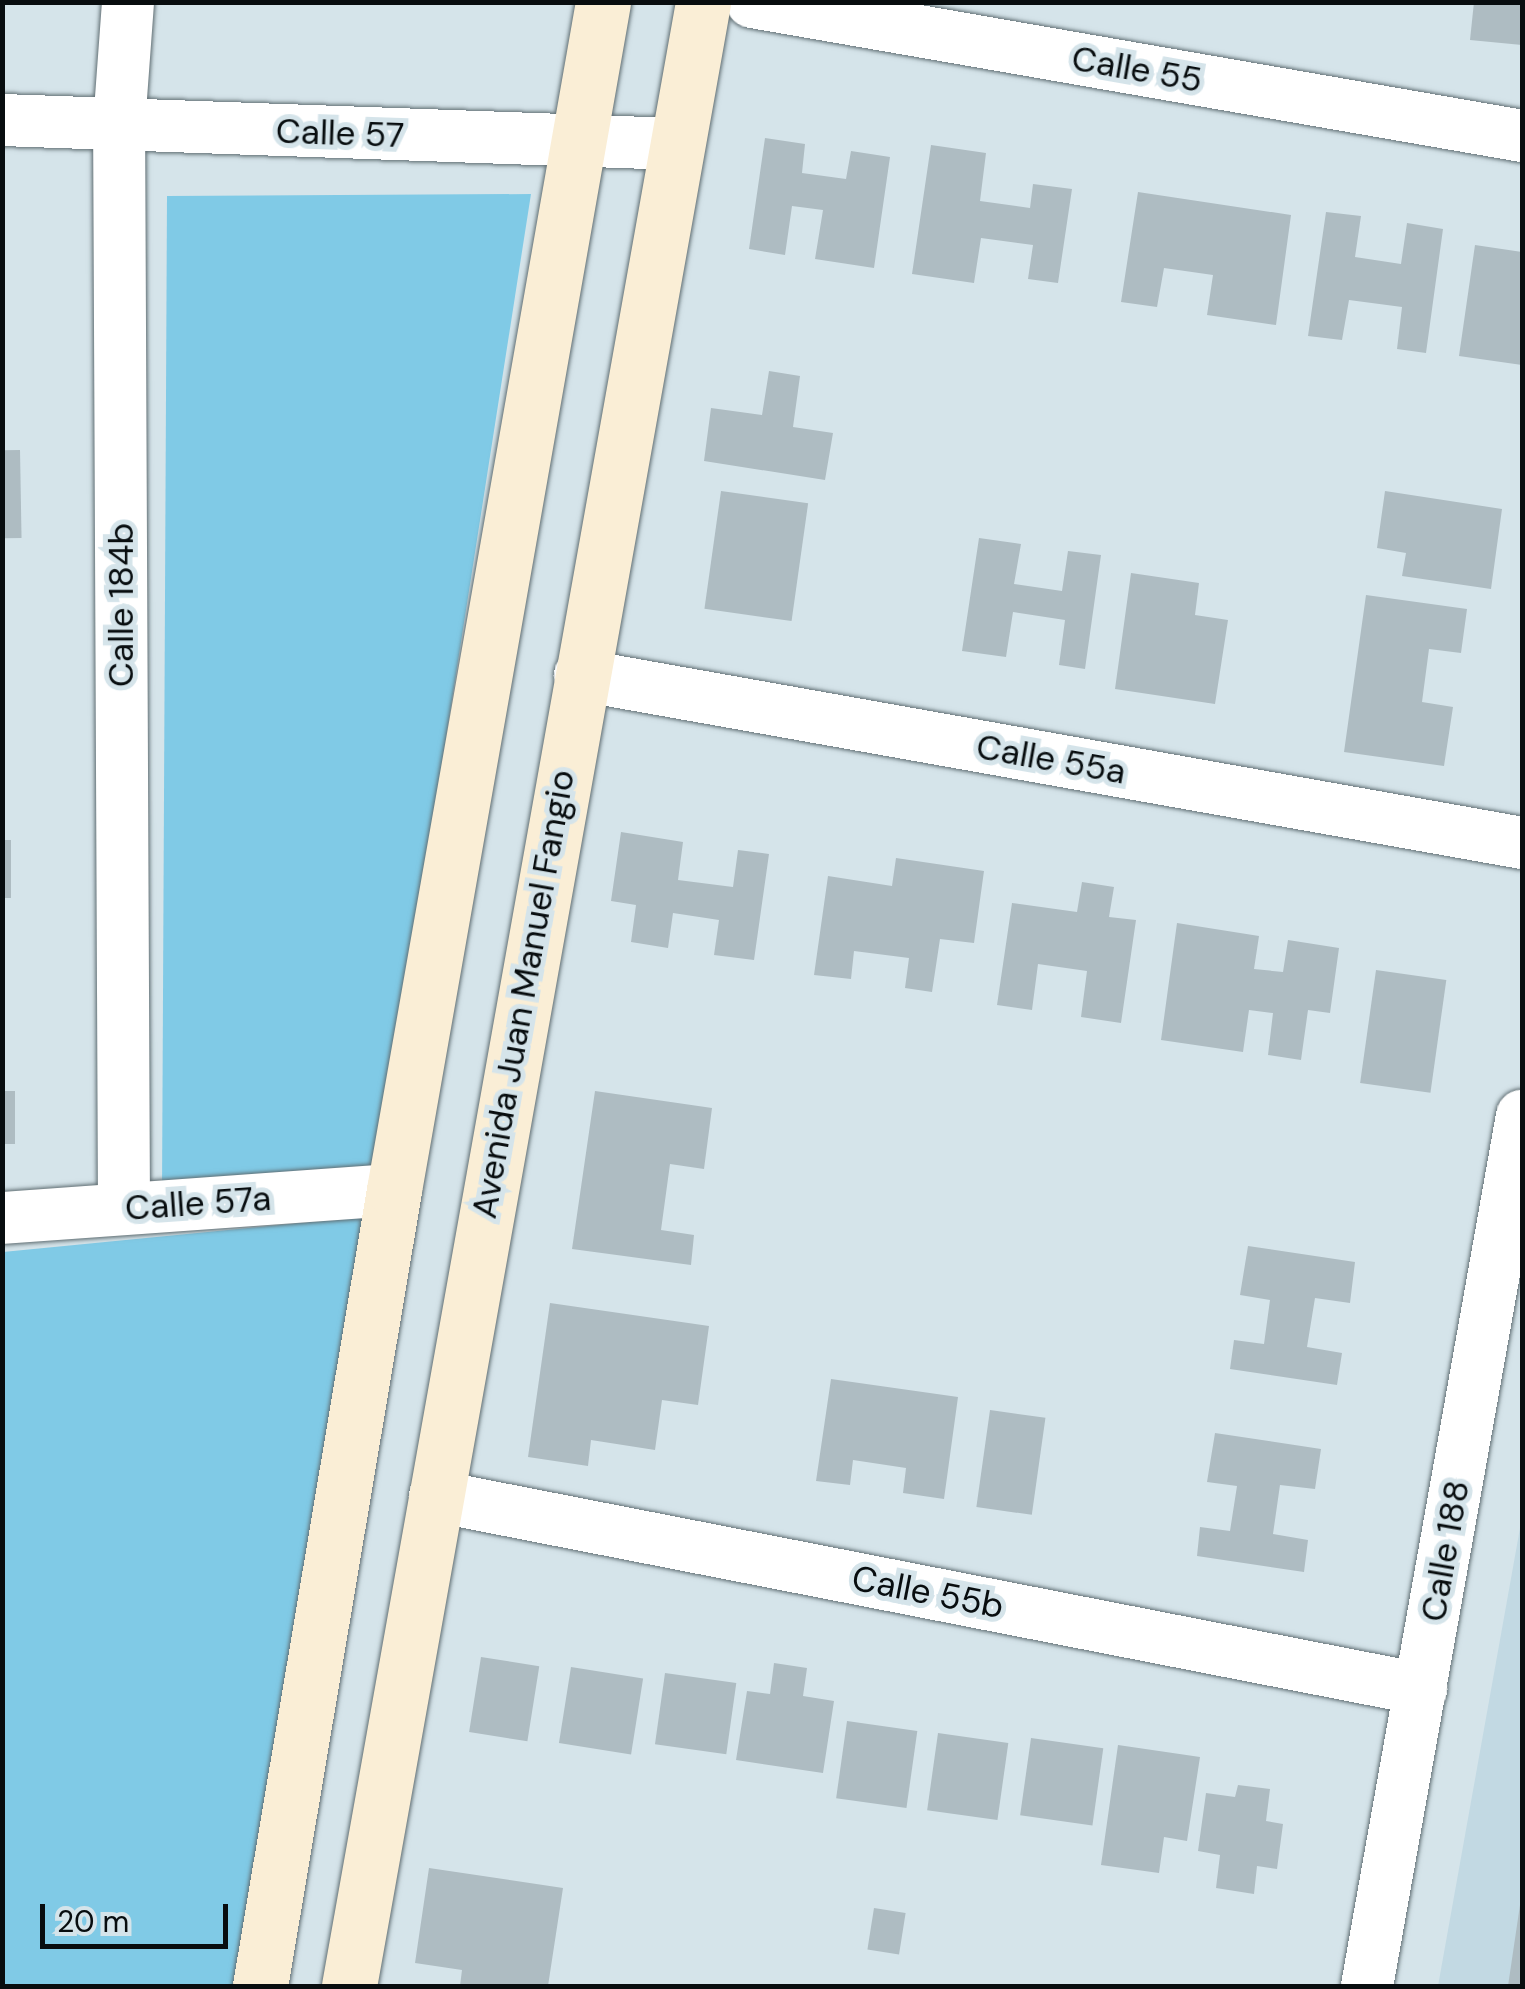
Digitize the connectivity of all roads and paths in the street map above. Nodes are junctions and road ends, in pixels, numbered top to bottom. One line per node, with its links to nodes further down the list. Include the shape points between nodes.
1 (128, 2): 6 (street, Calle 184b)
2 (603, 2): 8 (main road)
3 (703, 2): 9 (main road, Avenida Juan Manuel Fangio)
4 (752, 2): 7 (street, Calle 55)
5 (2, 120): 6 (street, Calle 57)
6 (119, 124): 8 (street, Calle 57); 14 (street, Calle 184b)
7 (1522, 136)
8 (580, 142): 9 (street, Calle 57); 13 (main road)
9 (677, 144): 10 (main road, Avenida Juan Manuel Fangio)
10 (580, 675): 11 (street, Calle 55a); 16 (main road, Avenida Juan Manuel Fangio)
11 (1522, 843)
12 (1522, 1116): 17 (street, Calle 188)
13 (394, 1190): 14 (street, Calle 57a); 18 (main road)
14 (124, 1208): 15 (street, Calle 57a)
15 (2, 1218)
16 (435, 1496): 17 (street, Calle 55b); 19 (main road, Avenida Juan Manuel Fangio)
17 (1421, 1689): 20 (street, Calle 188)
18 (260, 1986)
19 (349, 1986)
20 (1367, 1986)

